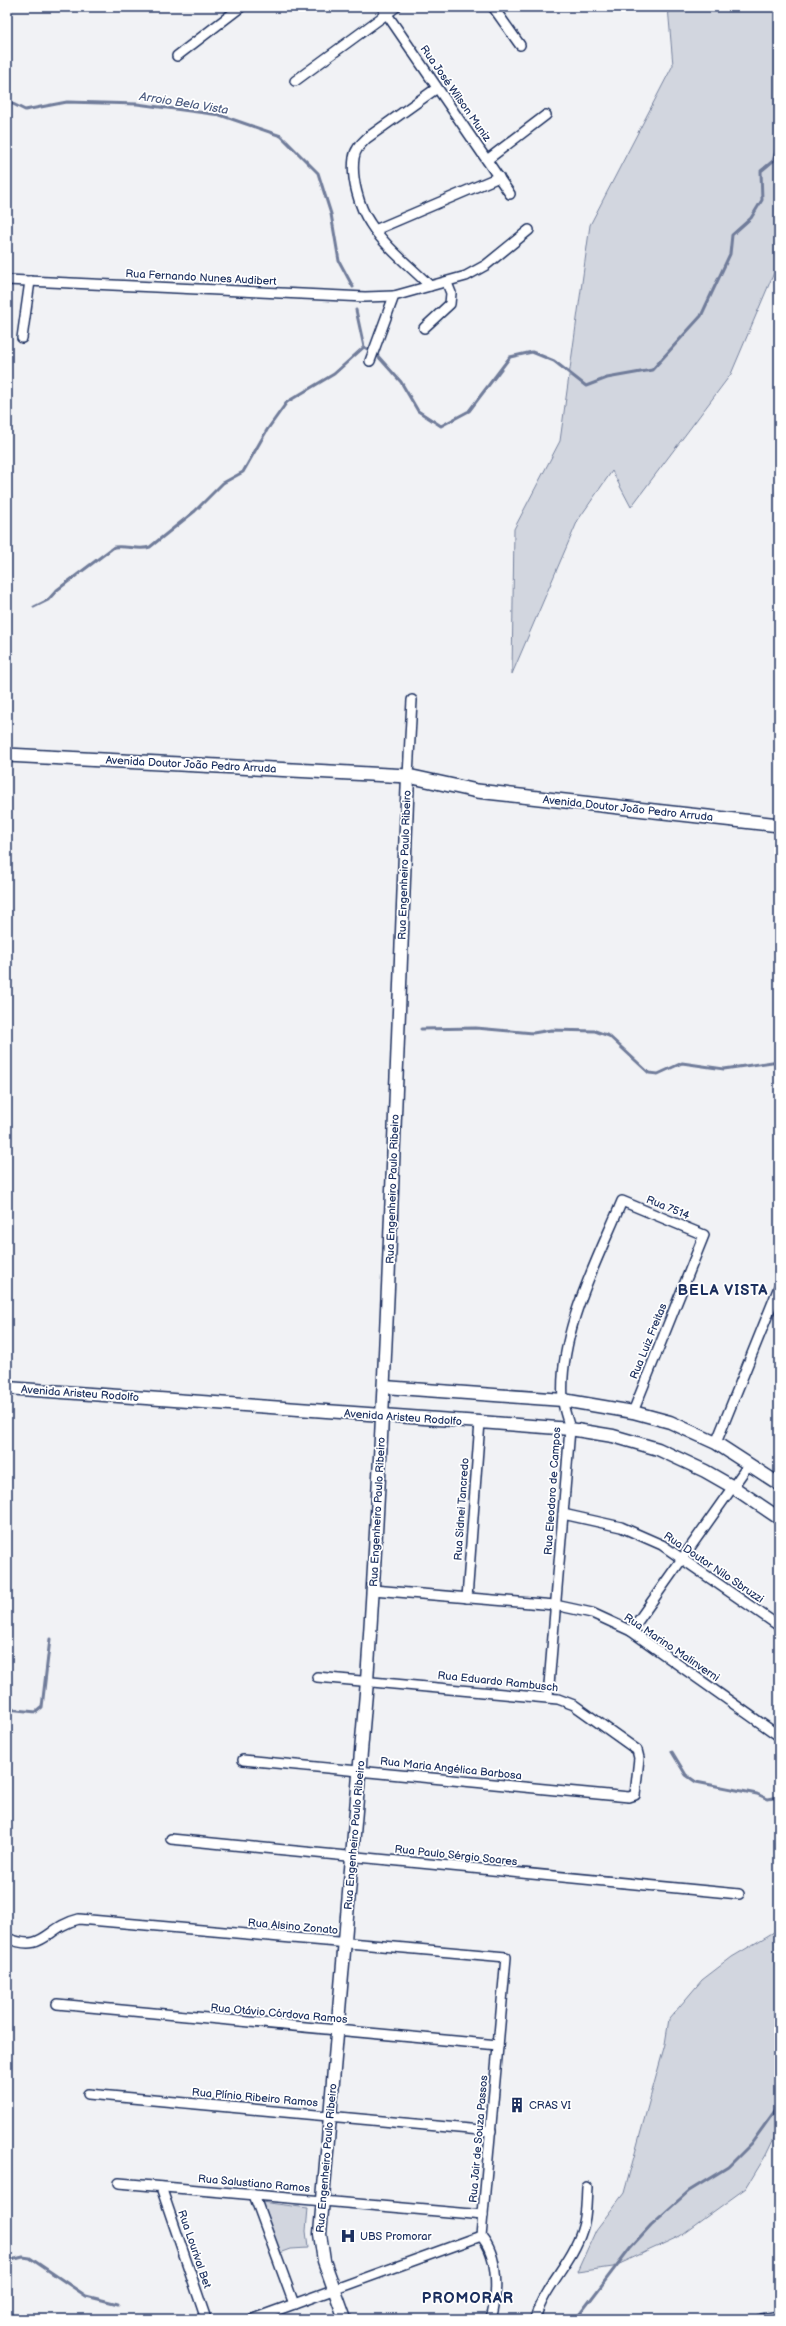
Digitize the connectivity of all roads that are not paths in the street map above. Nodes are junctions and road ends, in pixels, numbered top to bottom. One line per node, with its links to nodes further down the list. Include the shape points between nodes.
1 (241, 7): 6 (street)
2 (396, 7): 4 (street)
3 (493, 7): 5 (street)
4 (384, 10): 7 (street); 8 (street, Rua José Wilson Muniz)
5 (520, 45)
6 (178, 56)
7 (295, 81)
8 (437, 88): 10 (street, Rua José Wilson Muniz); 13 (street, via 358,147 354,158 356,183 364,212)
9 (546, 115): 10 (street)
10 (487, 160): 11 (street, Rua José Wilson Muniz)
11 (499, 177): 12 (street, Rua José Wilson Muniz); 13 (street)
12 (510, 194)
13 (375, 230): 18 (street)
14 (529, 230): 17 (street, via 486,265)
15 (7, 280): 16 (street, Rua Fernando Nunes Audibert)
16 (30, 281): 19 (street, Rua Fernando Nunes Audibert, via 357,297); 21 (street)
17 (447, 283): 18 (street); 20 (street, via 451,293 450,304)
18 (430, 286): 19 (street)
19 (394, 296): 22 (street)
20 (424, 328)
21 (22, 338)
22 (370, 360)
23 (412, 700): 25 (street, Rua Engenheiro Paulo Ribeiro)
24 (7, 755): 25 (main road, Avenida Doutor João Pedro Arruda, via 374,774 400,783)
25 (408, 776): 26 (main road, Avenida Doutor João Pedro Arruda, via 417,784 429,789 477,791); 30 (street, Rua Engenheiro Paulo Ribeiro)
26 (779, 825)
27 (622, 1202): 28 (street, Rua 7514); 32 (street, Rua Eleodoro de Campos, via 583,1294 574,1322 564,1372)
28 (704, 1235): 33 (street, Rua Luiz Freitas)
29 (779, 1287): 37 (street)
30 (384, 1387): 32 (street); 34 (street, Rua Engenheiro Paulo Ribeiro)
31 (7, 1388): 34 (street, Avenida Aristeu Rodolfo)
32 (563, 1400): 33 (street); 36 (street, Rua Eleodoro de Campos)
33 (633, 1412): 37 (street, via 670,1422)
34 (383, 1416): 35 (street, Avenida Aristeu Rodolfo); 44 (street, Rua Engenheiro Paulo Ribeiro)
35 (480, 1422): 36 (street, Avenida Aristeu Rodolfo); 45 (street, Rua Sidnei Tancredo)
36 (570, 1429): 40 (street, Avenida Aristeu Rodolfo, via 641,1442 679,1458); 41 (street, Rua Eleodoro de Campos)
37 (716, 1443): 38 (street)
38 (749, 1464): 39 (street); 40 (street)
39 (779, 1484)
40 (733, 1487): 42 (street, Avenida Aristeu Rodolfo); 43 (street)
41 (563, 1514): 43 (street, Rua Doutor Nilo Sbruzzi, via 595,1520 642,1535); 46 (street, Rua Eleodoro de Campos)
42 (779, 1518)
43 (683, 1558): 47 (street, Rua Doutor Nilo Sbruzzi); 48 (street)
44 (373, 1590): 45 (street, Rua Marino Malinverni); 50 (street, Rua Engenheiro Paulo Ribeiro)
45 (467, 1598): 46 (street, Rua Marino Malinverni)
46 (555, 1605): 48 (street, Rua Marino Malinverni, via 592,1613); 51 (street, Rua Eleodoro de Campos)
47 (779, 1626)
48 (631, 1631): 52 (street, Rua Marino Malinverni)
49 (317, 1676): 50 (street, Rua Eduardo Rambusch)
50 (367, 1681): 51 (street, Rua Eduardo Rambusch); 54 (street, Rua Engenheiro Paulo Ribeiro)
51 (548, 1698): 55 (street, Rua Eduardo Rambusch, via 566,1700 637,1750 639,1758 636,1792)
52 (779, 1736)
53 (243, 1760): 54 (street, Rua Maria Angélica Barbosa)
54 (359, 1771): 55 (street, Rua Maria Angélica Barbosa); 57 (street, Rua Engenheiro Paulo Ribeiro)
55 (633, 1796)
56 (171, 1839): 57 (street, Rua Paulo Sérgio Soares)
57 (352, 1857): 58 (street, Rua Paulo Sérgio Soares); 60 (street, Rua Engenheiro Paulo Ribeiro)
58 (739, 1894)
59 (7, 1938): 60 (street, Rua Alsino Zonato, via 20,1943 36,1943 65,1923 79,1919)
60 (345, 1943): 61 (street, Rua Alsino Zonato); 63 (street, Rua Engenheiro Paulo Ribeiro)
61 (506, 1957): 64 (street, Rua Jair de Souza Passos)
62 (57, 2004): 63 (street, Rua Otávio Córdova Ramos)
63 (337, 2030): 64 (street, Rua Otávio Córdova Ramos); 66 (street, Rua Engenheiro Paulo Ribeiro)
64 (498, 2045): 67 (street, Rua Jair de Souza Passos)
65 (88, 2094): 66 (street, Rua Plínio Ribeiro Ramos)
66 (330, 2116): 67 (street, Rua Plínio Ribeiro Ramos); 72 (street, Rua Engenheiro Paulo Ribeiro)
67 (491, 2131): 73 (street, Rua Jair de Souza Passos)
68 (119, 2183): 69 (street, Rua Salustiano Ramos)
69 (161, 2187): 71 (street, Rua Salustiano Ramos); 78 (street, Rua Lourival Bet)
70 (587, 2187): 82 (street, via 586,2216 582,2230 568,2259 544,2294)
71 (254, 2195): 72 (street, Rua Salustiano Ramos); 76 (street)
72 (322, 2201): 73 (street, Rua Salustiano Ramos); 75 (street, Rua Engenheiro Paulo Ribeiro, via 321,2246)
73 (483, 2215): 74 (street, Rua Jair de Souza Passos)
74 (481, 2236): 75 (street); 81 (street, via 490,2250 494,2274)
75 (334, 2290): 76 (street); 80 (street, Rua Engenheiro Paulo Ribeiro)
76 (294, 2304): 79 (street)
77 (779, 2316): 83 (street)
78 (206, 2319)
79 (253, 2319)
80 (345, 2319)
81 (491, 2319)
82 (535, 2319)
83 (762, 2319)

